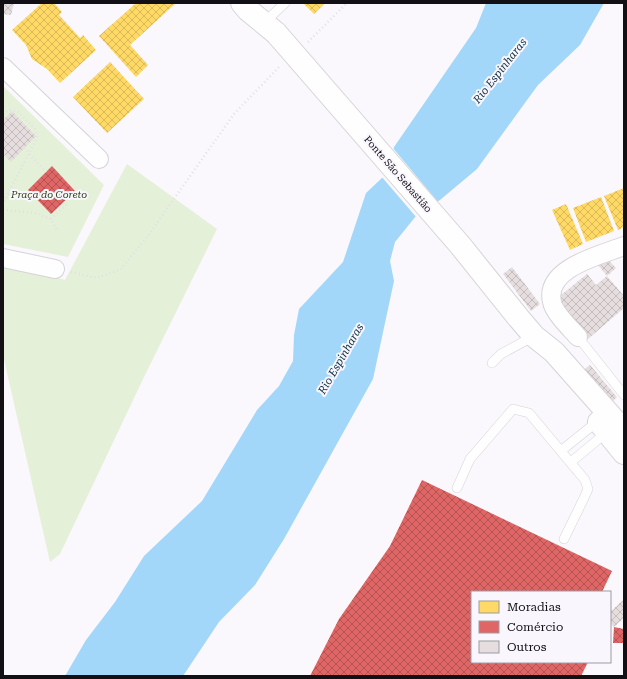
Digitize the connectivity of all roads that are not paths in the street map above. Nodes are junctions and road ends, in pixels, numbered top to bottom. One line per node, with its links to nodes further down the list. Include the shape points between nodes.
1 (242, 3): 3 (main road, Ponte São Sebastião, via 248,10)
2 (284, 3): 3 (lane)
3 (267, 18): 9 (main road, Ponte São Sebastião, bridge)
4 (3, 67): 5 (street)
5 (99, 159)
6 (624, 246): 10 (street, via 574,265 556,282 551,294 552,304)
7 (3, 258): 8 (street)
8 (55, 269)
9 (534, 336): 11 (lane, via 501,354); 13 (main road, Ponte São Sebastião, via 545,360)
10 (578, 338): 12 (lane)
11 (492, 363)
12 (624, 396)
13 (611, 426): 14 (lane); 15 (main road, Ponte São Sebastião); 16 (lane)
14 (562, 450): 16 (lane); 17 (lane, via 529,413 513,409 470,460)
15 (624, 453)
16 (571, 462): 18 (lane, via 585,480 588,489)
17 (457, 488)
18 (564, 539)

